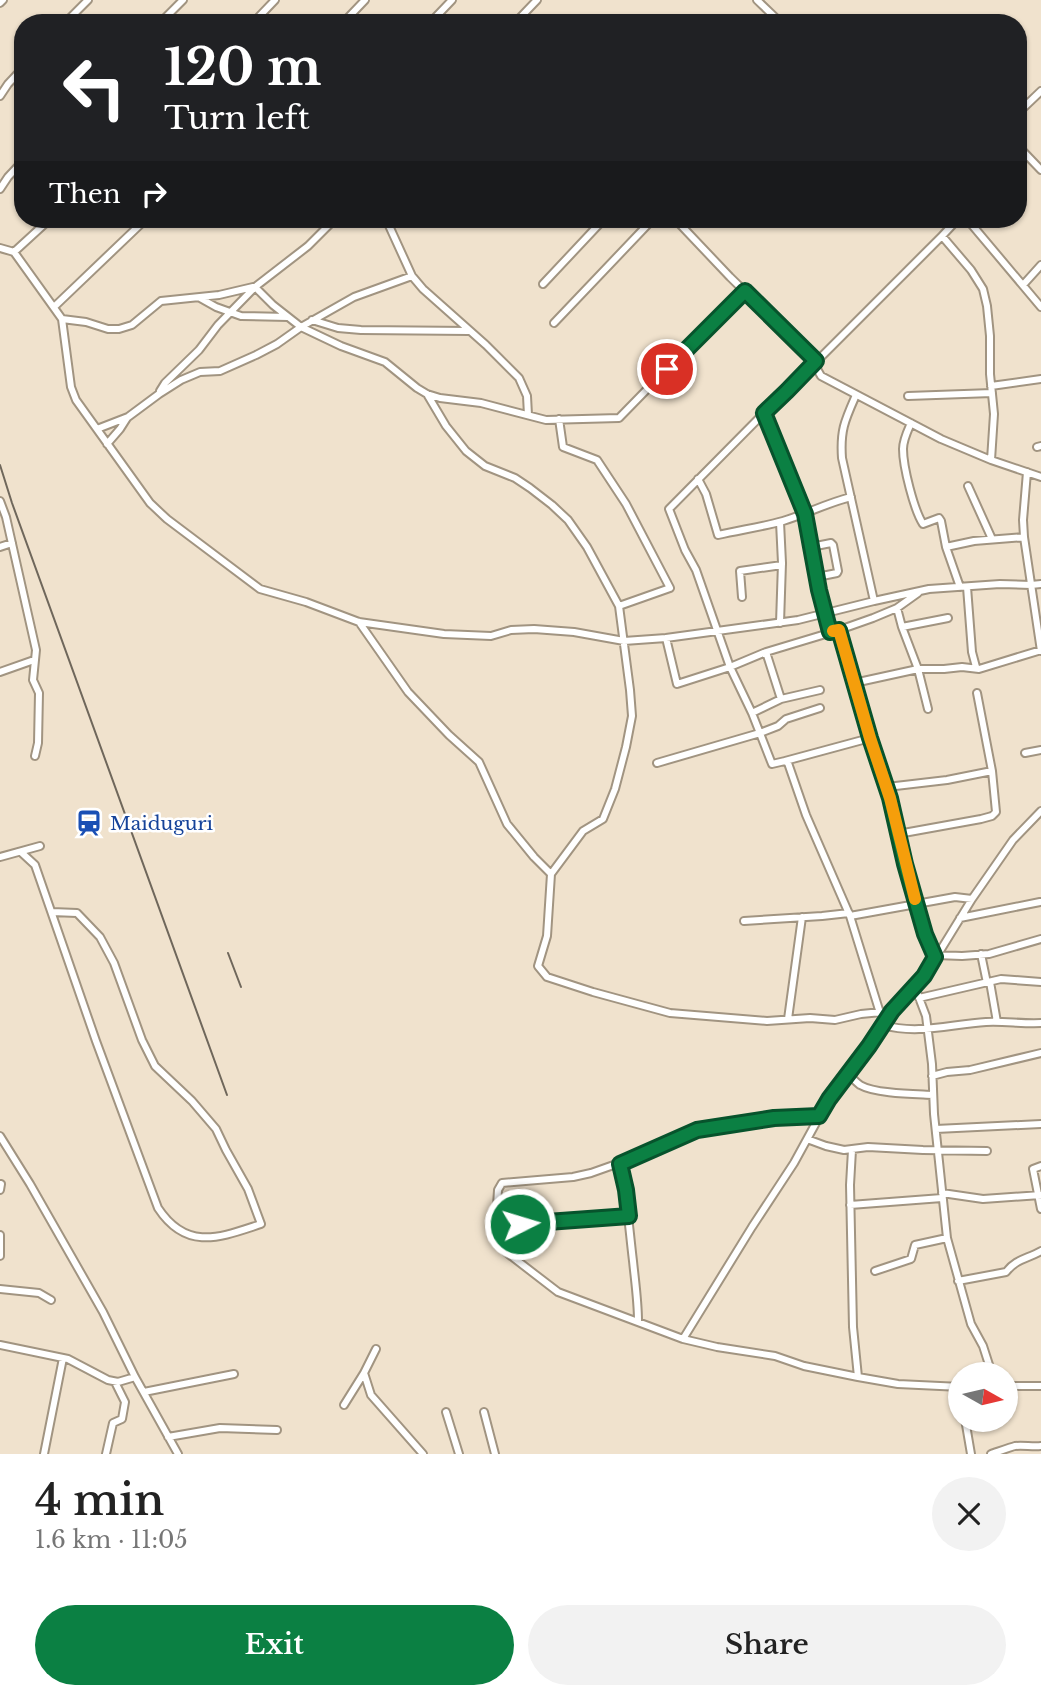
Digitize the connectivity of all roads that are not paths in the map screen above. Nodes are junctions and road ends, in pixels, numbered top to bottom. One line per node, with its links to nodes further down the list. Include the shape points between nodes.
1 (88, 0): 8 (street)
2 (183, 0): 9 (street)
3 (275, 0): 10 (street)
4 (365, 0): 11 (street)
5 (452, 0): 12 (street)
6 (537, 0): 13 (street)
7 (757, 0): 14 (street)
8 (74, 14)
9 (169, 14)
10 (262, 14)
11 (352, 14)
12 (439, 14)
13 (524, 14)
14 (772, 14)
15 (14, 78): 17 (street)
16 (1041, 91): 18 (street)
17 (0, 96)
18 (1027, 104)
19 (1027, 155): 20 (street)
20 (1041, 170)
21 (14, 171): 22 (street)
22 (0, 189)
23 (40, 228): 34 (street)
24 (137, 228): 43 (street)
25 (326, 228): 39 (street)
26 (390, 228): 36 (street)
27 (596, 228): 37 (street)
28 (644, 228): 48 (street)
29 (684, 228): 40 (street)
30 (950, 228): 32 (street)
31 (975, 228): 38 (street)
32 (942, 236): 51 (street); 53 (street, via 983,289)
33 (0, 248): 34 (street)
34 (14, 252): 43 (street)
35 (1041, 265): 38 (street)
36 (412, 276): 47 (street, via 354,297); 50 (street)
37 (543, 284)
38 (1023, 285): 42 (street)
39 (255, 287): 41 (street); 44 (street); 45 (street)
40 (745, 291): 51 (street); 61 (street, via 619,418)
41 (200, 298): 44 (street); 46 (street, via 161,301 132,325 119,329)
42 (1040, 302)
43 (54, 307): 46 (street)
44 (231, 312): 45 (street); 54 (street)
45 (288, 317): 49 (street)
46 (61, 319): 63 (street, via 71,387)
47 (312, 320): 49 (street); 50 (street, via 361,330)
48 (554, 323)
49 (301, 327): 54 (street, via 256,355 220,371 194,374); 55 (street, via 385,362)
50 (469, 331): 59 (street, via 519,377)
51 (816, 361): 56 (street, via 821,376); 58 (street)
52 (1041, 379): 53 (street)
53 (992, 390): 57 (street); 65 (street)
54 (159, 394): 60 (street)
55 (427, 394): 59 (street); 88 (street, via 466,451 530,488 568,520)
56 (856, 395): 62 (street); 70 (street, via 841,436)
57 (908, 396)
58 (764, 413): 68 (street); 72 (street)
59 (528, 415): 61 (street)
60 (128, 417): 63 (street); 64 (street)
61 (559, 419): 88 (street, via 563,447 597,460 670,588)
62 (911, 423): 65 (street); 79 (street, via 903,448 914,505 923,524 939,518)
63 (97, 429): 64 (street)
64 (107, 444): 92 (street, via 150,503 260,589)
65 (991, 460): 66 (street)
66 (1027, 472): 67 (street); 74 (street)
67 (1041, 477)
68 (698, 479): 73 (street, via 718,535); 96 (street, via 669,509)
69 (968, 486): 75 (street)
70 (850, 497): 72 (street); 87 (street)
71 (0, 501): 76 (street)
72 (805, 514): 73 (street); 78 (street)
73 (780, 522): 80 (street)
74 (1024, 537): 75 (street); 83 (street)
75 (992, 539): 79 (street)
76 (12, 543): 77 (street); 102 (street, via 36,650)
77 (0, 547)
78 (811, 547): 81 (street); 81 (street, via 833,545 838,571)
79 (946, 547): 84 (street)
80 (782, 565): 86 (street, via 740,572); 93 (street)
81 (817, 577): 90 (street)
82 (1041, 584): 83 (street)
83 (1031, 585): 84 (street); 100 (street)
84 (964, 587): 85 (street); 104 (street)
85 (922, 591): 87 (street); 89 (street)
86 (742, 597)
87 (874, 601): 90 (street)
88 (618, 606): 99 (street)
89 (897, 608): 94 (street); 95 (street)
90 (825, 614): 93 (street); 97 (street)
91 (948, 618): 94 (street)
92 (359, 622): 99 (street, via 444,634 492,636 534,629); 128 (street, via 408,692 480,762 507,824)
93 (780, 623): 96 (street)
94 (902, 627): 105 (street)
95 (839, 630): 97 (street); 107 (street)
96 (718, 631): 98 (street); 103 (street)
97 (830, 632): 101 (street)
98 (666, 638): 99 (street); 103 (street, via 677,684)
99 (624, 641): 128 (street, via 632,716 615,789 603,819 583,831)
100 (1041, 650): 104 (street)
101 (766, 652): 103 (street); 110 (street)
102 (34, 660): 106 (street); 118 (street, via 38,693)
103 (730, 667): 113 (street)
104 (975, 667): 105 (street)
105 (918, 669): 107 (street); 112 (street)
106 (0, 672)
107 (854, 684): 115 (street)
108 (820, 690): 110 (street)
109 (977, 693): 121 (street)
110 (781, 699): 113 (street)
111 (820, 708): 114 (street)
112 (928, 709)
113 (752, 713): 114 (street)
114 (760, 733): 119 (street, via 772,764); 120 (street)
115 (870, 738): 119 (street); 122 (street)
116 (1041, 750): 117 (street)
117 (1025, 753)
118 (35, 756)
119 (785, 761): 134 (street)
120 (657, 763)
121 (992, 771): 122 (street); 124 (street, via 996,808 992,816)
122 (887, 787): 124 (street)
123 (1041, 811): 130 (street, via 1013,840)
124 (898, 834): 131 (street)
125 (40, 846): 126 (street)
126 (22, 853): 127 (street); 133 (street, via 35,865)
127 (0, 858)
128 (551, 874): 147 (street, via 547,936 538,966 547,977 670,1013)
129 (1038, 893): 132 (street)
130 (972, 899): 131 (street, via 955,897); 136 (street)
131 (916, 904): 134 (street); 140 (street)
132 (1041, 904): 136 (street)
133 (52, 912): 133 (street, via 78,913 100,937 155,1066 216,1129 261,1224 221,1237 200,1237 181,1231 162,1214)
134 (850, 914): 135 (street); 146 (street)
135 (802, 918): 137 (street); 147 (street)
136 (960, 918): 140 (street)
137 (744, 920)
138 (1041, 939): 139 (street)
139 (981, 954): 140 (street); 141 (street)
140 (936, 956): 143 (street)
141 (988, 982): 142 (street); 144 (street); 148 (street)
142 (1041, 982)
143 (915, 987): 144 (street); 145 (street)
144 (919, 998): 151 (street)
145 (892, 1011): 146 (street); 150 (street)
146 (880, 1013): 147 (street, via 835,1020)
147 (788, 1019)
148 (997, 1022): 149 (street); 151 (street)
149 (1041, 1023)
150 (883, 1025): 151 (street); 153 (street)
151 (927, 1029): 154 (street)
152 (1041, 1053): 154 (street)
153 (847, 1073): 155 (street, via 860,1085); 156 (street)
154 (932, 1076): 155 (street)
155 (933, 1095): 158 (street)
156 (819, 1116): 160 (street); 164 (street, via 697,1130)
157 (1041, 1124): 158 (street)
158 (936, 1129): 162 (street)
159 (0, 1136): 188 (street, via 103,1312)
160 (807, 1139): 161 (street); 181 (street)
161 (852, 1150): 162 (street); 168 (street)
162 (938, 1150): 163 (street); 166 (street)
163 (987, 1151)
164 (620, 1164): 170 (street); 171 (street, via 592,1174 502,1183 498,1190)
165 (1041, 1166): 167 (street, via 1033,1169)
166 (942, 1195): 167 (street, via 983,1199); 168 (street); 173 (street)
167 (1039, 1196): 169 (street)
168 (850, 1205): 189 (street)
169 (1041, 1209)
170 (629, 1216): 171 (street); 180 (street)
171 (499, 1226): 180 (street, via 506,1252 558,1292)
172 (0, 1235): 175 (street)
173 (947, 1238): 176 (street, via 915,1245 911,1259); 177 (street)
174 (1041, 1251): 177 (street, via 1013,1263 1006,1272)
175 (0, 1256)
176 (875, 1271)
177 (958, 1281): 185 (street)
178 (0, 1289): 179 (street, via 38,1293)
179 (51, 1300)
180 (638, 1321): 181 (street)
181 (683, 1339): 189 (street)
182 (0, 1345): 184 (street)
183 (376, 1349): 186 (street)
184 (63, 1358): 190 (street); 202 (street)
185 (988, 1362)
186 (364, 1373): 195 (street); 205 (street, via 371,1395)
187 (234, 1374): 194 (street)
188 (135, 1377): 190 (street); 194 (street)
189 (858, 1377): 193 (street)
190 (115, 1382): 203 (street, via 125,1402 122,1419 113,1423)
191 (1018, 1386): 192 (street)
192 (1041, 1386)
193 (948, 1387)
194 (144, 1392): 200 (street)
195 (344, 1405)
196 (446, 1412): 206 (street)
197 (484, 1412): 207 (street)
198 (277, 1430): 200 (street, via 220,1428)
199 (967, 1432): 208 (street)
200 (168, 1437): 204 (street)
201 (1041, 1446): 209 (street, via 1014,1446)
202 (44, 1454)
203 (106, 1454)
204 (178, 1454)
205 (422, 1454)
206 (459, 1454)
207 (495, 1454)
208 (971, 1454)
209 (991, 1454)

